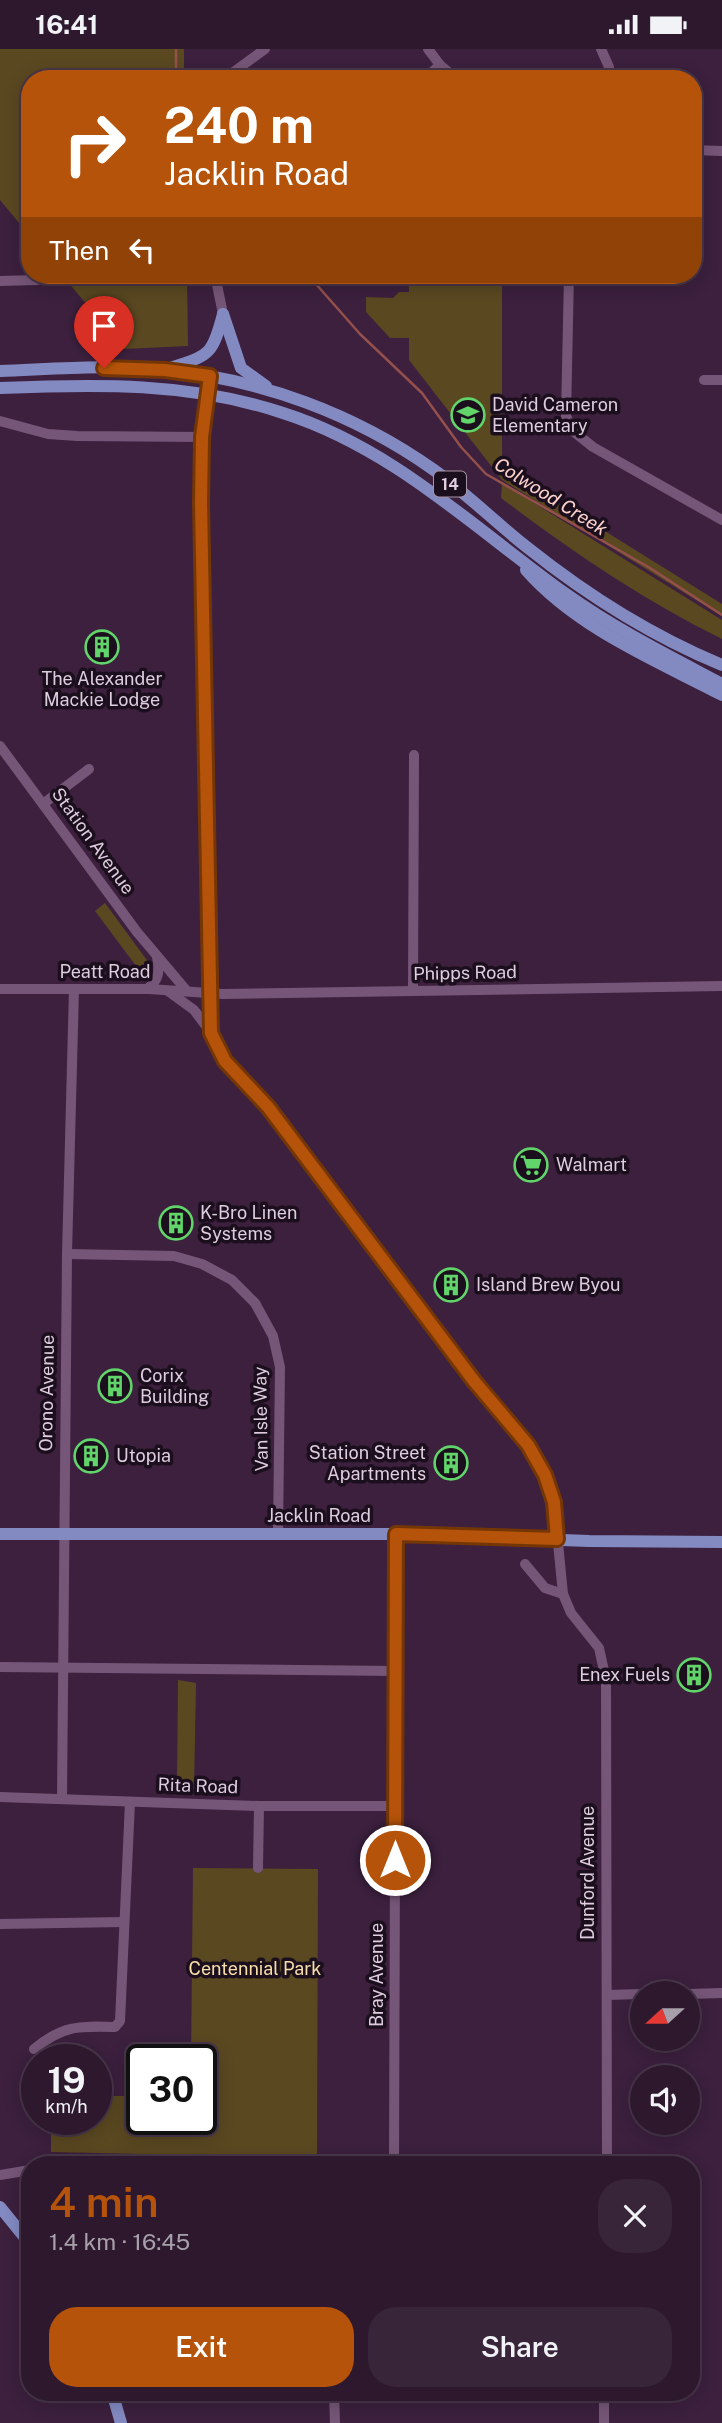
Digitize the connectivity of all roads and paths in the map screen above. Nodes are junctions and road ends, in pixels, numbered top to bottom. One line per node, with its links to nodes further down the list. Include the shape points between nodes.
1 (265, 49): 5 (street)
2 (428, 49): 4 (street)
3 (601, 49): 8 (street)
4 (440, 65): 6 (street); 7 (street)
5 (236, 70)
6 (434, 70)
7 (446, 70)
8 (609, 70)
9 (702, 150): 10 (street)
10 (722, 151)
11 (21, 280): 12 (street)
12 (0, 281)
13 (217, 284): 15 (street)
14 (569, 284): 26 (street, via 566,416 573,431)
15 (223, 314): 16 (main road, via 216,344 209,353); 22 (main road, via 242,368)
16 (165, 370): 17 (main road, 14); 18 (main road, 14)
17 (0, 371)
18 (210, 376): 22 (main road, 14); 23 (street)
19 (704, 380): 20 (street)
20 (722, 380)
21 (0, 388): 23 (main road, 14, via 101,385)
22 (279, 392): 28 (main road, 14, via 363,426 401,449 570,580 664,637)
23 (207, 393): 25 (street); 27 (main road, 14, via 282,412 369,450 416,479)
24 (0, 421): 25 (street, via 48,434)
25 (202, 437): 43 (street)
26 (722, 520)
27 (508, 549): 29 (main road, 14, via 608,622); 30 (main road, via 546,592 575,612)
28 (722, 665)
29 (722, 684)
30 (722, 695)
31 (0, 746): 34 (street, Station Avenue)
32 (414, 755): 42 (street)
33 (89, 769): 34 (street)
34 (43, 804): 35 (street, Station Avenue)
35 (157, 957): 39 (street, via 159,974); 41 (street, Station Avenue)
36 (722, 986): 42 (street, Phipps Road)
37 (0, 989): 38 (street, Peatt Road)
38 (74, 989): 39 (street, Peatt Road); 45 (street, Orono Avenue)
39 (146, 989): 40 (street, Peatt Road)
40 (166, 990): 41 (street, Peatt Road); 44 (street, via 194,1010)
41 (186, 990): 43 (street, Peatt Road)
42 (413, 991): 43 (street, Phipps Road)
43 (209, 992): 44 (street)
44 (211, 1033): 50 (street, via 225,1061 268,1107 474,1381 528,1445 554,1502)
45 (67, 1254): 46 (street, Van Isle Way, via 173,1256 202,1264 232,1280 255,1303 273,1336 279,1367); 49 (street, Orono Avenue)
46 (278, 1533): 48 (main road, Jacklin Road); 49 (main road, Jacklin Road)
47 (0, 1534): 49 (main road, Jacklin Road)
48 (396, 1534): 50 (main road, Jacklin Road); 56 (street, Bray Avenue)
49 (64, 1535): 55 (street, Orono Avenue)
50 (557, 1539): 51 (main road, Jacklin Road); 53 (street, Dunford Avenue)
51 (720, 1540)
52 (525, 1564): 53 (street, Dunford Avenue, via 545,1588)
53 (563, 1594): 68 (street, Dunford Avenue, via 571,1613 599,1648 604,1668)
54 (0, 1667): 55 (street)
55 (61, 1668): 56 (street); 58 (street, Orono Avenue)
56 (395, 1671): 61 (street, Bray Avenue)
57 (0, 1797): 58 (street, Rita Road)
58 (62, 1797): 59 (street, Rita Road)
59 (130, 1802): 60 (street, Rita Road); 63 (street)
60 (258, 1805): 61 (street, Rita Road); 62 (street)
61 (396, 1806): 70 (street, Bray Avenue)
62 (258, 1868)
63 (124, 1923): 64 (street); 69 (street, via 120,2021 115,2027 73,2026)
64 (0, 1924)
65 (722, 1993): 67 (street)
66 (630, 1994): 68 (street)
67 (700, 1994)
68 (607, 1995): 71 (street, Dunford Avenue)
69 (40, 2044)
70 (394, 2156)
71 (607, 2156)
72 (21, 2172): 73 (street)
73 (0, 2175)
74 (0, 2207): 75 (main road)
75 (21, 2233)
76 (115, 2401): 79 (main road)
77 (334, 2401): 80 (street)
78 (604, 2401): 81 (street)
79 (121, 2423)
80 (335, 2423)
81 (604, 2423)

